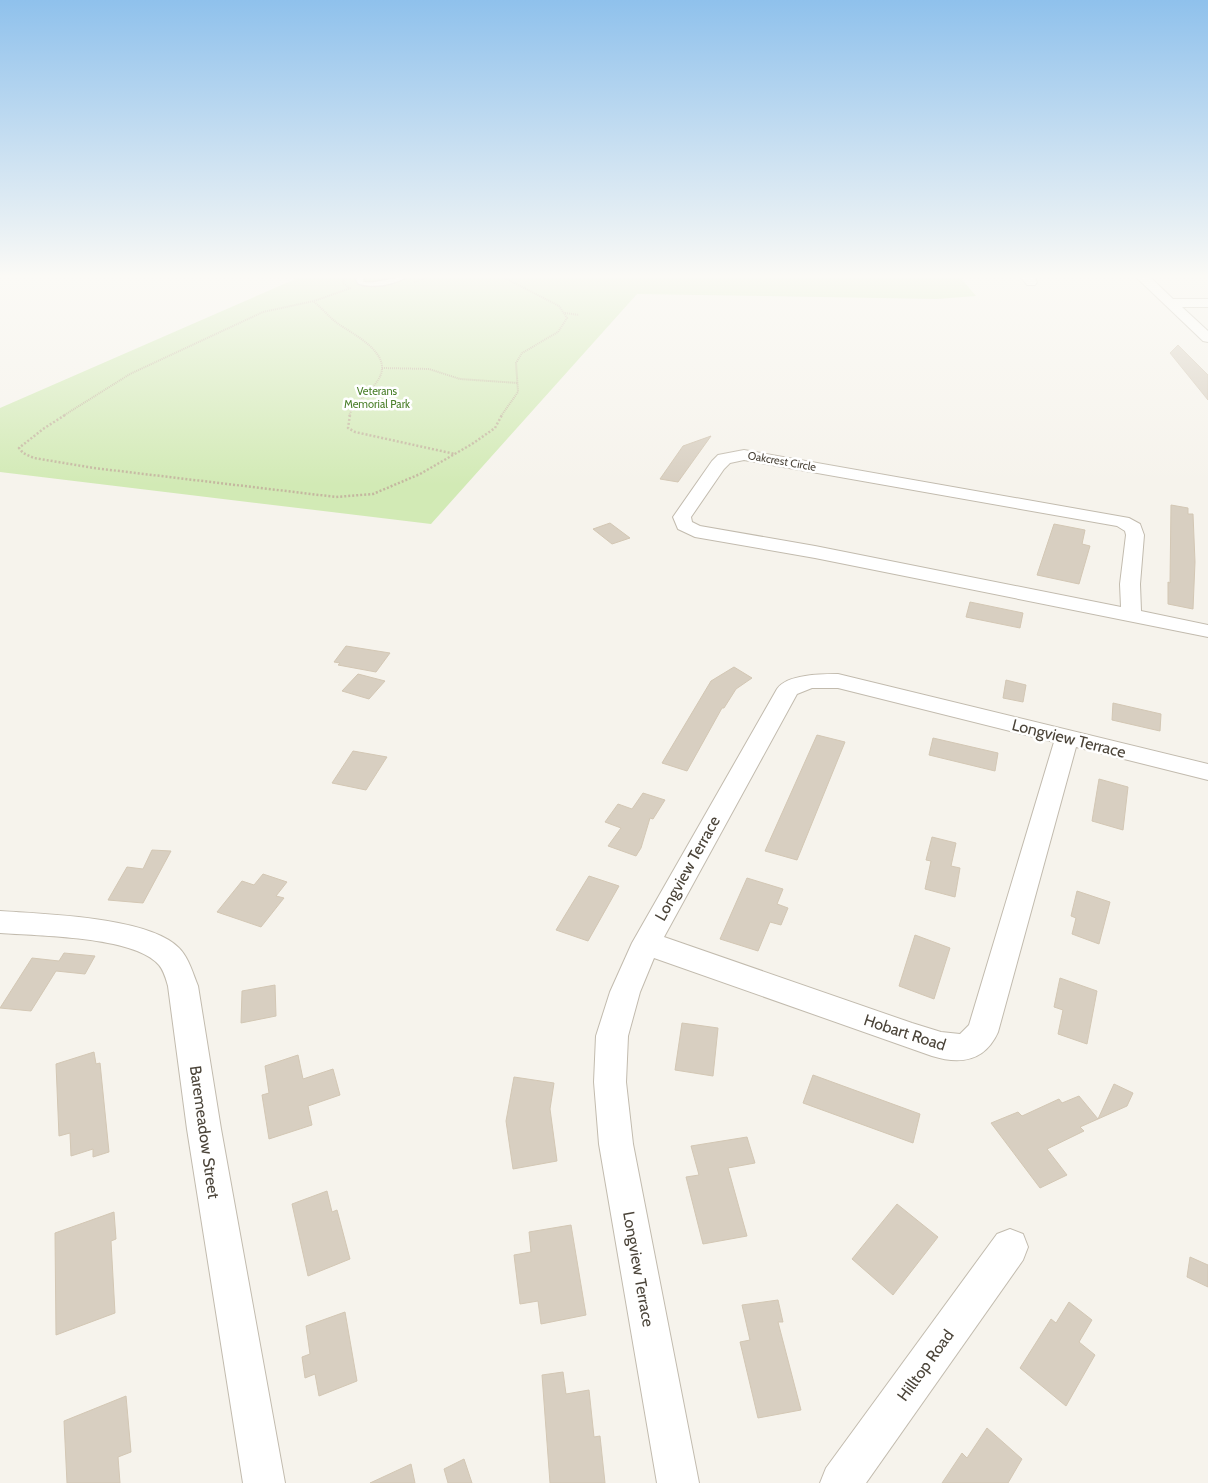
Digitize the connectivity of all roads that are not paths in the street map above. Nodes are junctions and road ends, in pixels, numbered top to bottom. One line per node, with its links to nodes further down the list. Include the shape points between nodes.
1 (1131, 615): 1 (street, Oakcrest Circle, via 695,531 684,525 682,517 718,465 724,459 744,455 1123,522 1133,528 1135,535 1130,584); 2 (street, Oakcrest Circle)
2 (1208, 631)
3 (1067, 737): 4 (street, Longview Terrace); 6 (street, Longview Terrace, via 838,682 802,682 788,690 780,702); 6 (street, Hobart Road, via 982,1032 975,1043 964,1049 912,1036)
4 (1208, 772)
5 (0, 922): 8 (street, Baremeadow Street, via 87,929 131,938 167,954 176,966 185,995 204,1130)
6 (646, 943): 9 (street, Longview Terrace, via 625,992 612,1036 610,1082 616,1144)
7 (1010, 1247): 10 (street, Hilltop Road)
8 (264, 1483)
9 (678, 1483)
10 (841, 1483)

